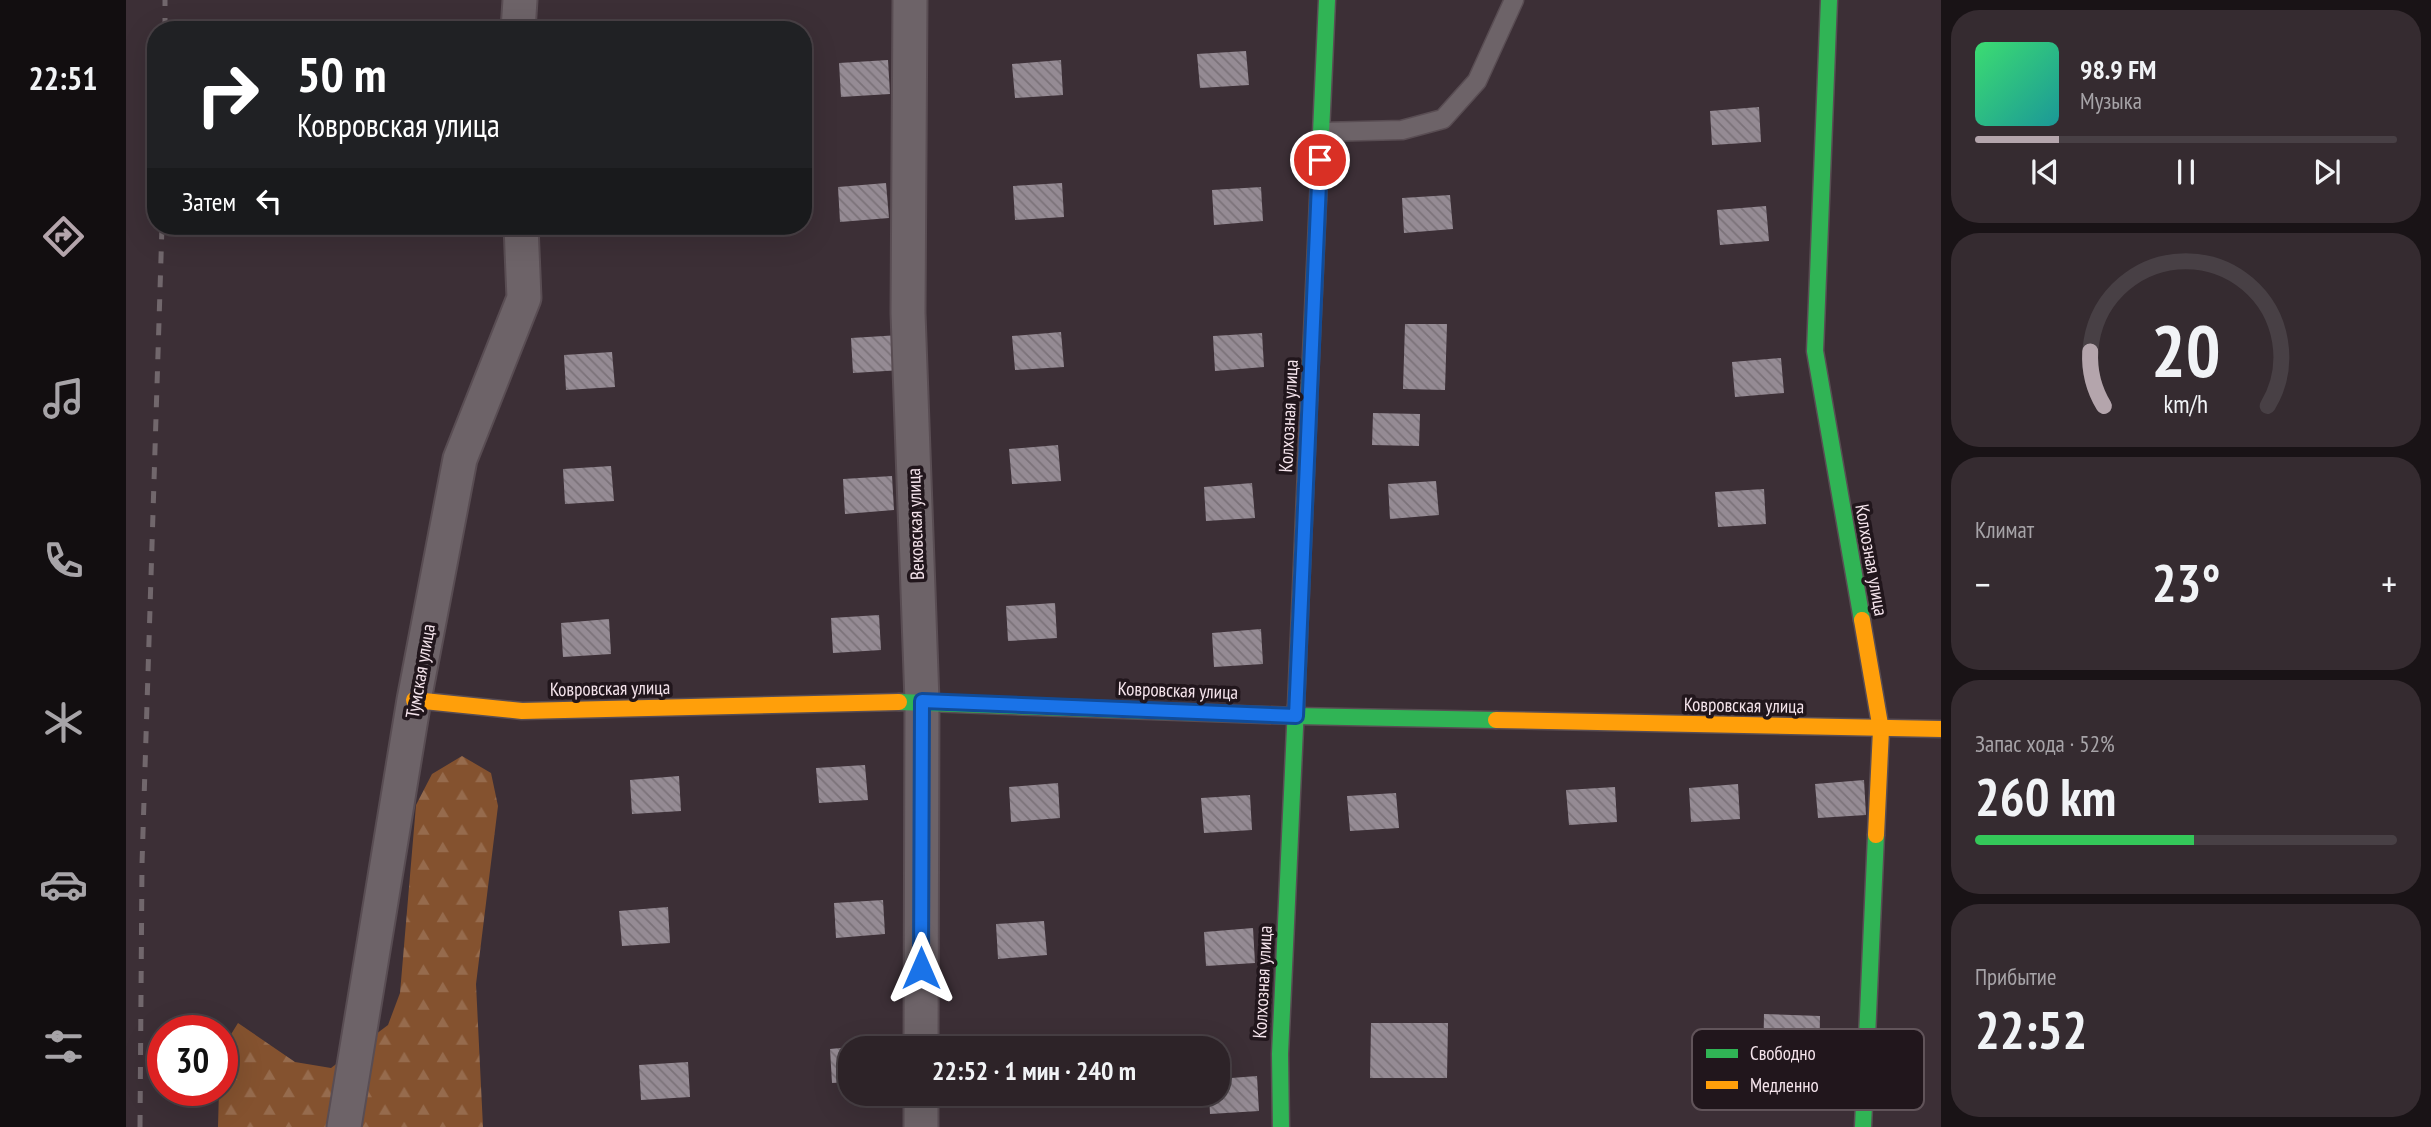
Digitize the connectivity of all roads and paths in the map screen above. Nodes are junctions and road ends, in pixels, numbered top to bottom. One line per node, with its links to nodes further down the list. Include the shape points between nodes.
1 (520, 0): 6 (street)
2 (910, 0): 10 (street, Вековская улица, via 908,313)
3 (1327, 0): 7 (street, Колхозная улица)
4 (1514, 0): 7 (lane, via 1477,81 1443,120 1402,130)
5 (1829, 0): 13 (street, Колхозная улица, via 1815,351)
6 (519, 21)
7 (1322, 132): 11 (street, Колхозная улица)
8 (521, 235): 9 (street, Тумская улица, via 524,298 460,459)
9 (414, 701): 10 (street, Ковровская улица, via 523,711); 17 (street, Тумская улица)
10 (922, 701): 11 (street, Ковровская улица); 15 (street, Вековская улица)
11 (1296, 716): 13 (street, Ковровская улица); 19 (street, Колхозная улица, via 1280,1054)
12 (1941, 729): 13 (street, Ковровская улица)
13 (1881, 730): 14 (street, Колхозная улица)
14 (1867, 1029)
15 (921, 1036)
16 (921, 1106): 18 (street)
17 (344, 1127)
18 (921, 1127)
19 (1281, 1127)

